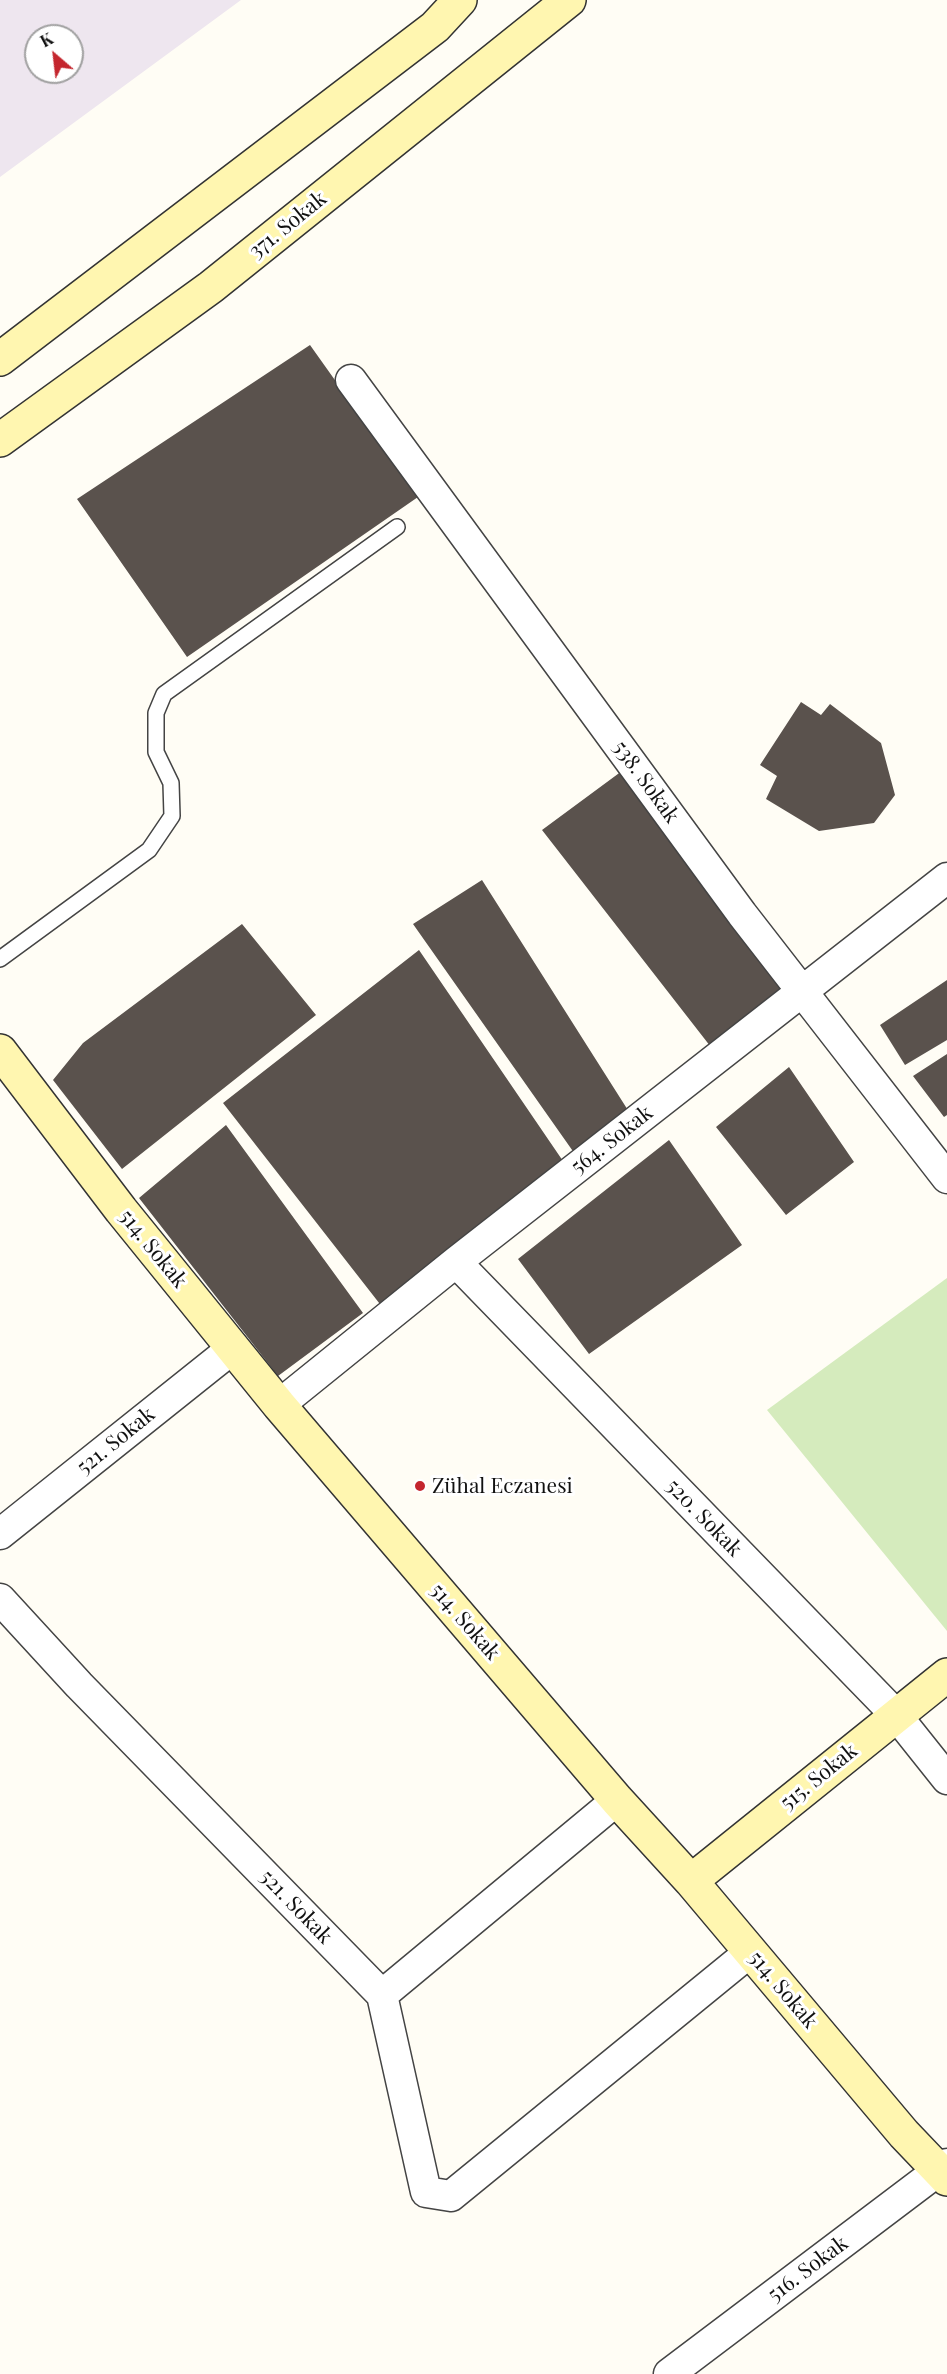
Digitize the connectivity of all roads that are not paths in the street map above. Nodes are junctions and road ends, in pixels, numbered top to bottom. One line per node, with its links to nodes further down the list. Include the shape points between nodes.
1 (460, 0): 3 (street, via 435,27)
2 (569, 0): 5 (street, 371. Sokak, via 211,287)
3 (0, 359)
4 (351, 380): 9 (street, 538. Sokak, via 742,914)
5 (0, 440)
6 (397, 527): 8 (lane, via 164,694 156,713 156,752 171,783 172,816 149,850)
7 (947, 878): 9 (street, 564. Sokak)
8 (0, 959)
9 (805, 991): 11 (street, 538. Sokak); 12 (street, 564. Sokak)
10 (0, 1051): 13 (street, 514. Sokak)
11 (947, 1178)
12 (456, 1262): 14 (street, 564. Sokak); 18 (street, 520. Sokak)
13 (232, 1347): 14 (street, 514. Sokak); 15 (street, 521. Sokak)
14 (279, 1405): 20 (street, 514. Sokak)
15 (0, 1534)
16 (0, 1599): 23 (street, 521. Sokak)
17 (947, 1675): 18 (street, 515. Sokak)
18 (896, 1715): 19 (street, 520. Sokak); 21 (street, 515. Sokak)
19 (947, 1779)
20 (617, 1800): 21 (street, 514. Sokak); 23 (street)
21 (691, 1881): 22 (street, 514. Sokak)
22 (750, 1952): 23 (street, via 451,2196 426,2192); 24 (street, 514. Sokak, via 904,2134)
23 (382, 1995)
24 (944, 2171): 25 (street, 516. Sokak)
25 (669, 2374)

